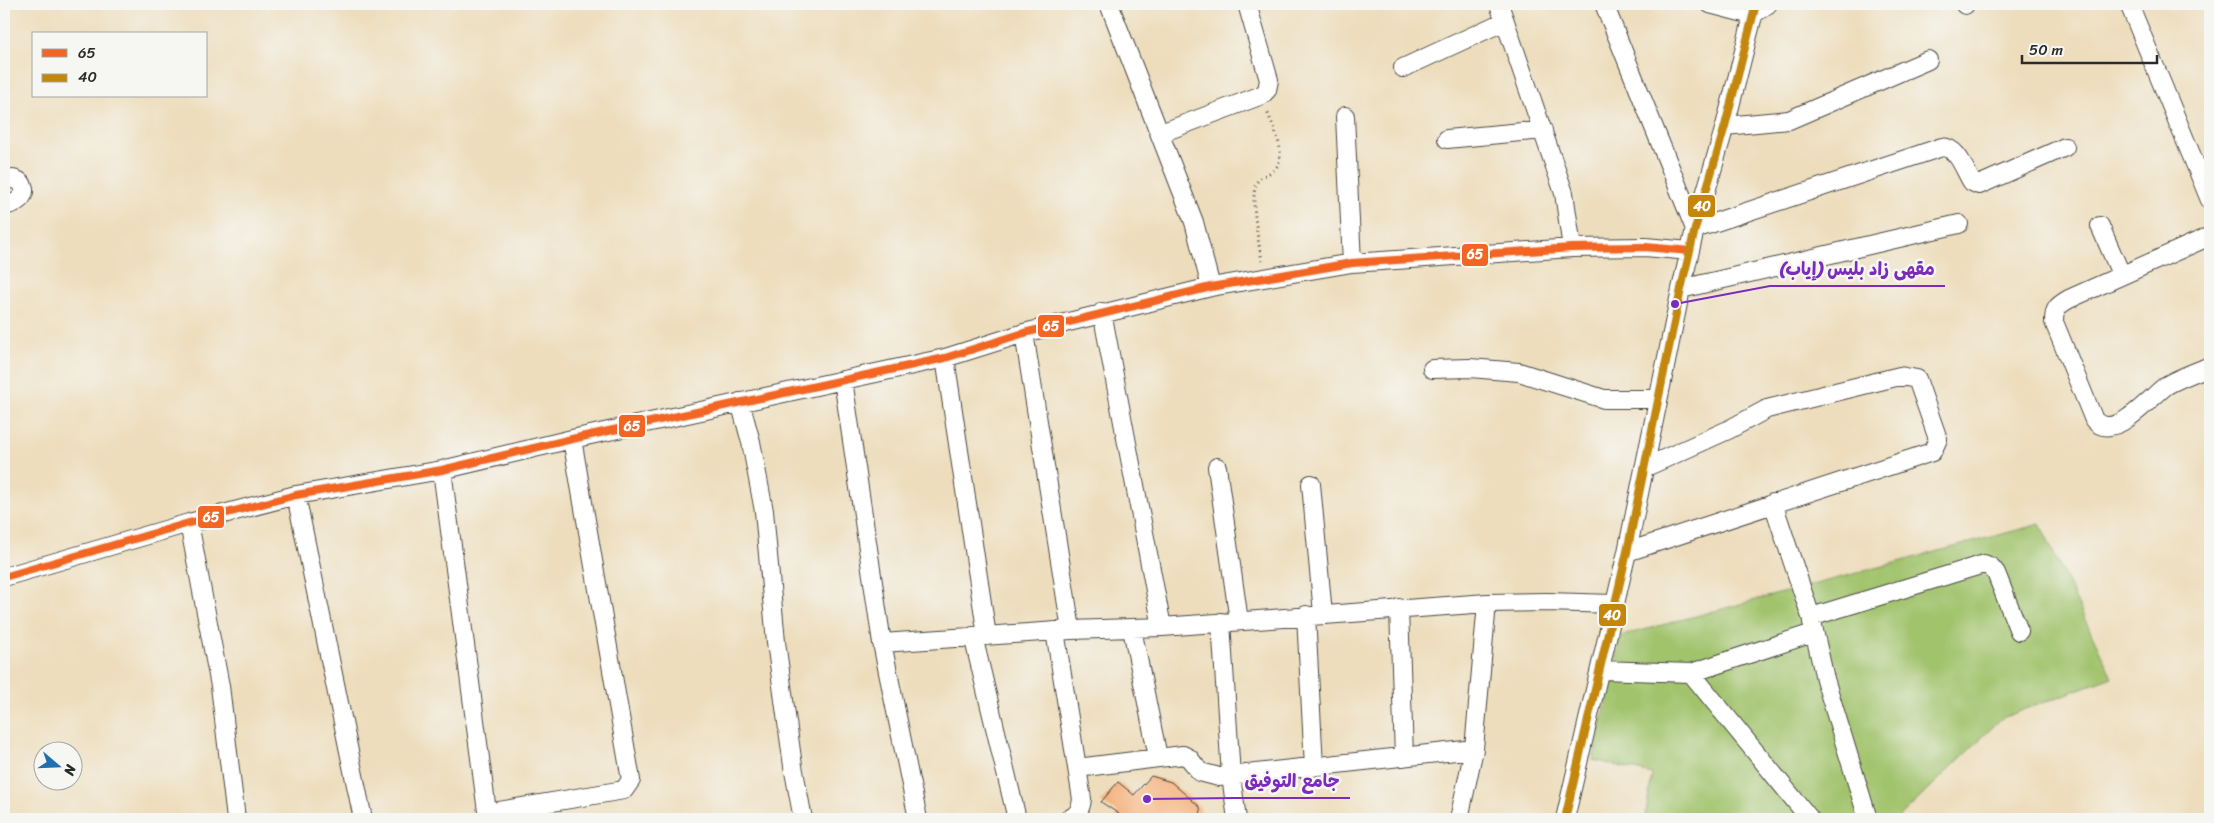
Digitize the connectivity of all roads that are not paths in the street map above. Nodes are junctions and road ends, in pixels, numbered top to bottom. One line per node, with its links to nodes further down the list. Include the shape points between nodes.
1 (1109, 4): 15 (street)
2 (1247, 4): 15 (street, via 1269,80 1267,90 1262,95)
3 (1499, 4): 9 (street)
4 (1604, 4): 23 (street)
5 (1710, 4): 8 (street)
6 (1768, 4): 8 (street)
7 (2129, 4): 19 (street)
8 (1754, 9): 13 (street)
9 (1505, 22): 11 (street); 14 (street)
10 (1928, 60): 13 (street, via 1788,120)
11 (1402, 68)
12 (1345, 116): 27 (street)
13 (1725, 126): 23 (street)
14 (1543, 130): 16 (street); 25 (street, via 1564,193)
15 (1160, 133): 29 (street, via 1194,222)
16 (1447, 139)
17 (2065, 147): 23 (street, via 1979,185 1972,182 1959,158 1947,147 1942,147)
18 (4, 180): 20 (street, via 19,180 24,190 16,202)
19 (2210, 200)
20 (4, 206)
21 (1959, 224): 30 (street)
22 (2100, 226): 28 (street)
23 (1695, 229): 26 (street)
24 (2210, 236): 28 (street)
25 (1572, 248): 26 (street); 27 (street)
26 (1690, 250): 30 (street)
27 (1352, 263): 29 (street)
28 (2122, 274): 34 (street, via 2056,306 2054,312 2054,322 2094,420 2107,428 2127,419 2175,380)
29 (1211, 287): 31 (street)
30 (1680, 290): 37 (street)
31 (1102, 312): 32 (street); 56 (street)
32 (1024, 333): 33 (street); 58 (street)
33 (946, 358): 36 (street); 60 (street)
34 (2210, 366)
35 (1432, 369): 37 (street, via 1519,372 1604,399)
36 (843, 380): 38 (street); 61 (street)
37 (1658, 399): 41 (street)
38 (740, 402): 39 (street); 73 (street, via 752,442 764,511 776,642)
39 (572, 439): 42 (street); 70 (street, via 631,780 624,790)
40 (1217, 467): 53 (street)
41 (1644, 468): 45 (street, via 1767,409 1900,376 1917,379 1938,439 1932,452); 47 (street)
42 (442, 470): 44 (street); 70 (street)
43 (1311, 484): 52 (street)
44 (296, 495): 46 (street); 72 (street)
45 (1773, 503): 47 (street); 55 (street)
46 (190, 522): 48 (street); 71 (street, via 220,686)
47 (1627, 552): 50 (street)
48 (4, 577)
49 (1487, 603): 50 (street); 51 (street); 64 (street)
50 (1615, 604): 62 (street)
51 (1399, 608): 52 (street); 66 (street)
52 (1314, 615): 53 (street); 67 (street)
53 (1239, 621): 54 (street)
54 (1222, 622): 56 (street); 69 (street)
55 (1812, 625): 59 (street, via 1984,564 1996,572); 63 (street); 81 (street)
56 (1162, 627): 57 (street)
57 (1132, 628): 58 (street); 65 (street)
58 (1063, 630): 60 (street); 68 (street)
59 (2019, 631)
60 (980, 636): 61 (street); 75 (street)
61 (882, 643): 74 (street)
62 (1600, 670): 63 (street); 79 (street)
63 (1691, 673): 80 (street)
64 (1474, 749): 66 (street); 78 (street)
65 (1158, 757): 68 (street); 69 (street, via 1182,755 1190,758 1206,774)
66 (1404, 757): 67 (street)
67 (1314, 766): 69 (street)
68 (1077, 768): 76 (street, via 1081,807)
69 (1231, 776): 77 (street)
70 (488, 816)
71 (236, 819)
72 (363, 819)
73 (803, 819)
74 (918, 819)
75 (1017, 819)
76 (1069, 819)
77 (1237, 819)
78 (1459, 819)
79 (1565, 819)
80 (1810, 819)
81 (1868, 819)

